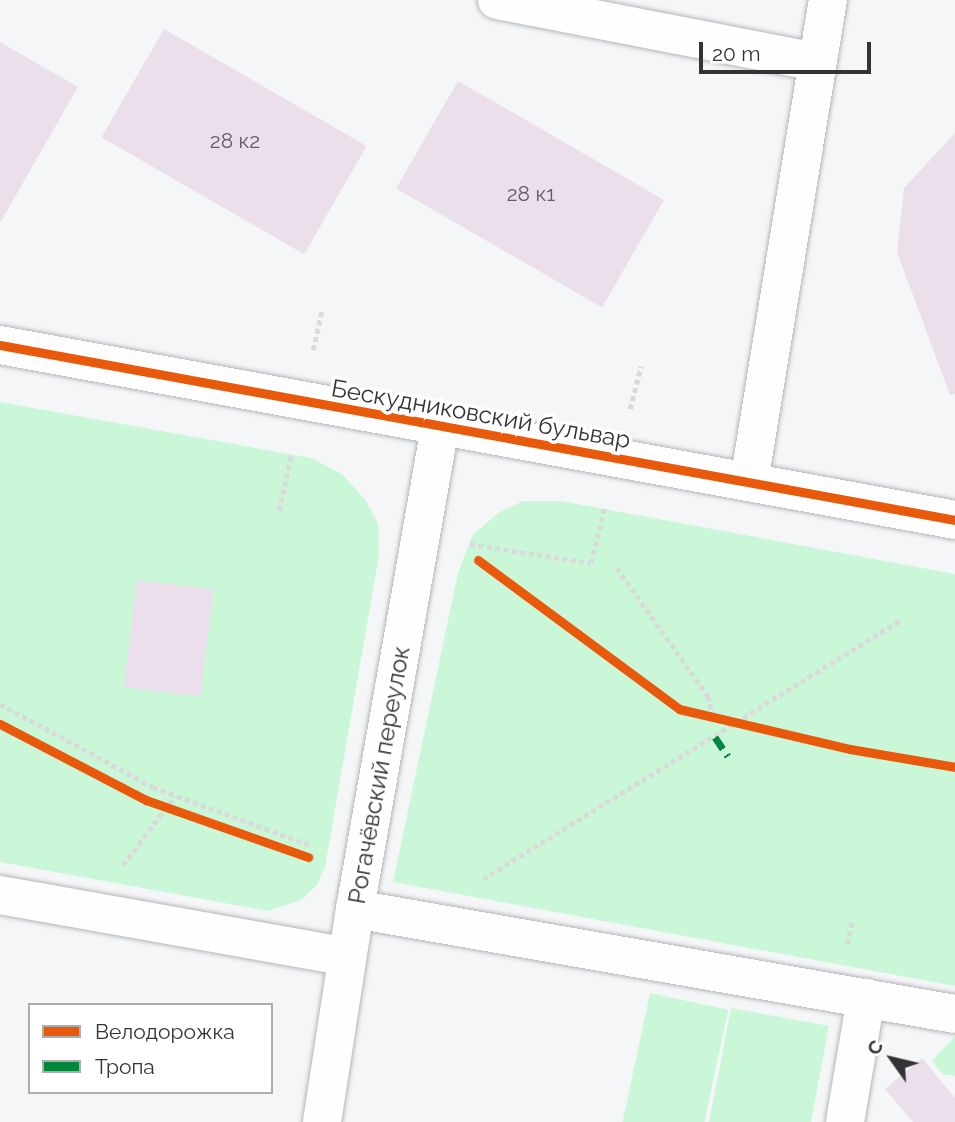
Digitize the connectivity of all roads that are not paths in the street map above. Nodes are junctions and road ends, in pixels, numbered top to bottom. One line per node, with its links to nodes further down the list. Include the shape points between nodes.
1 (498, 0): 3 (street)
2 (828, 0): 3 (street)
3 (815, 61): 6 (street)
4 (0, 345): 5 (street, Бескудниковский бульвар)
5 (440, 428): 6 (street, Бескудниковский бульвар); 9 (street, Рогачёвский переулок)
6 (749, 482): 7 (street, Бескудниковский бульвар)
7 (955, 520)
8 (0, 895): 10 (street)
9 (355, 909): 10 (street, Рогачёвский переулок); 11 (street)
10 (347, 957): 13 (street, Рогачёвский переулок)
11 (866, 998): 12 (street); 14 (street)
12 (955, 1014)
13 (322, 1122)
14 (845, 1122)

